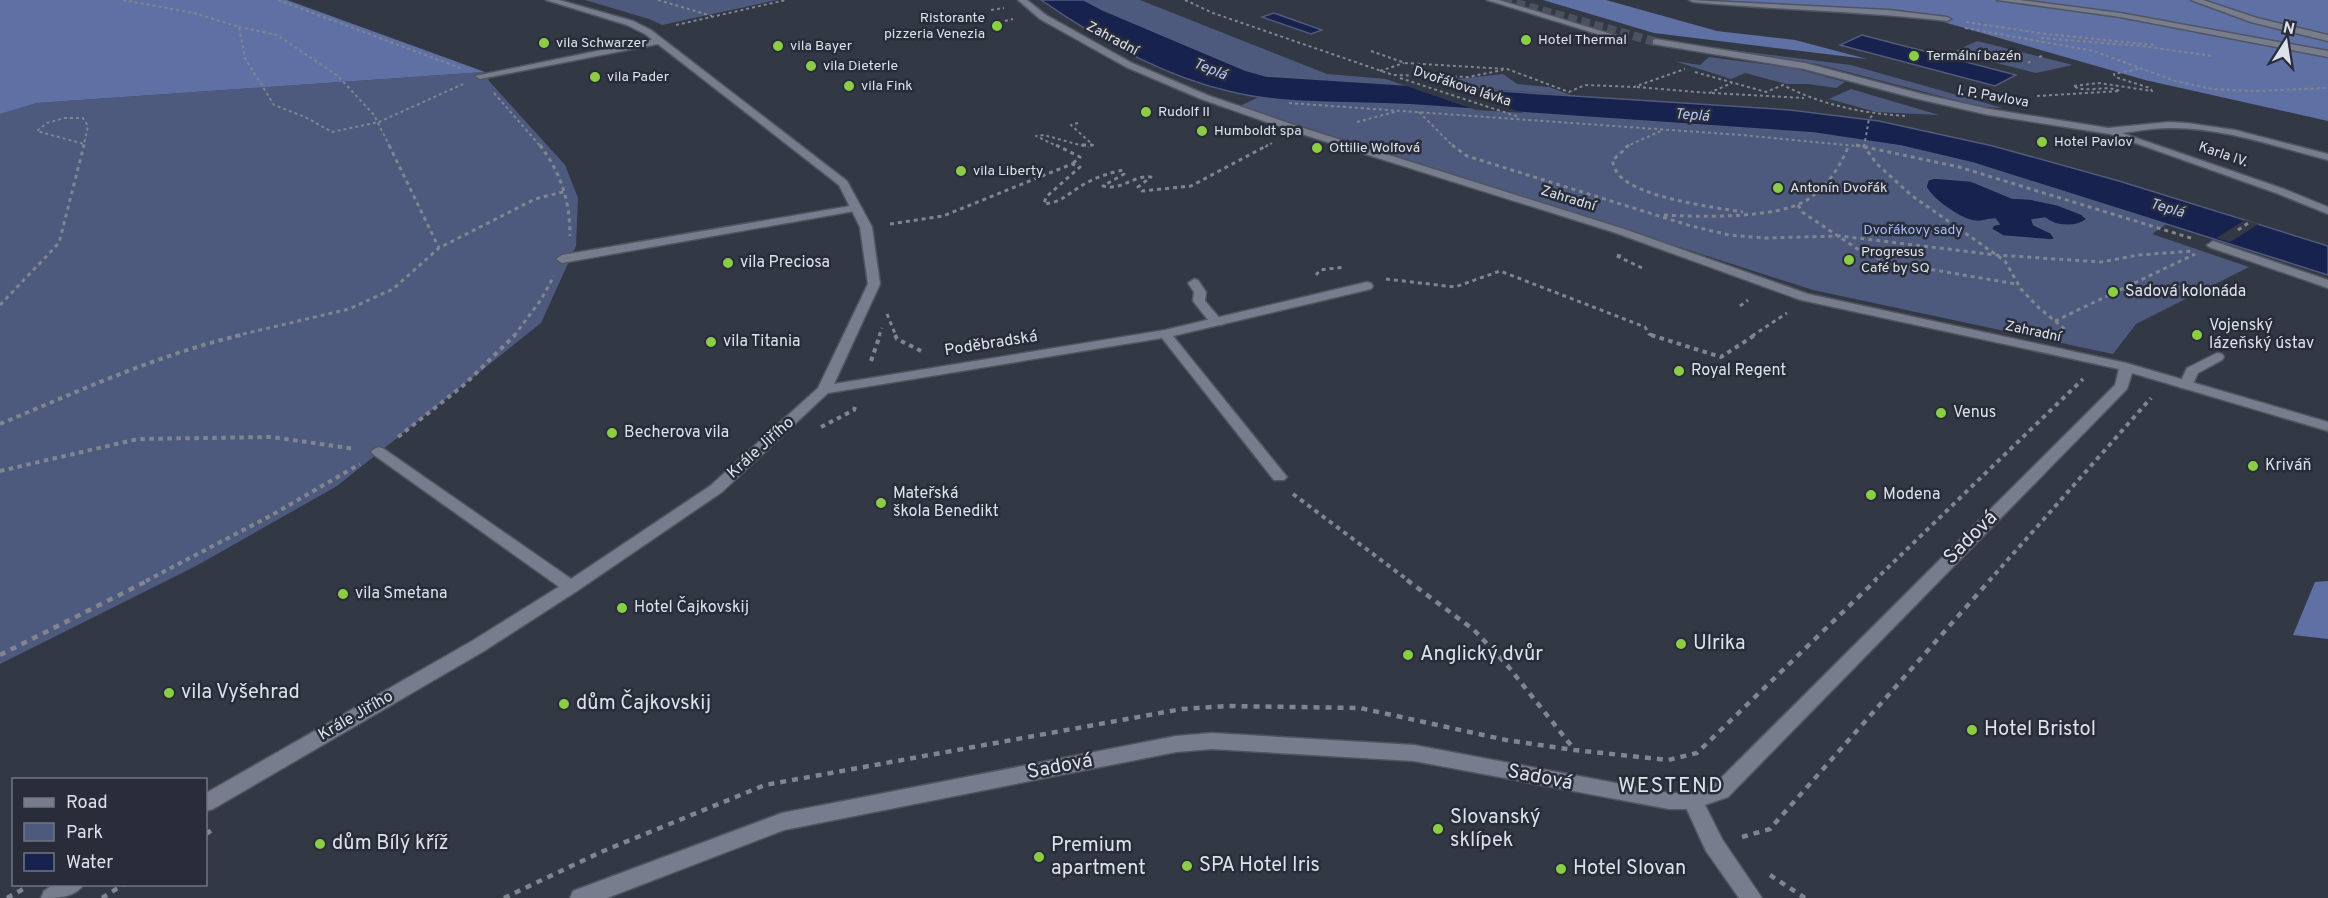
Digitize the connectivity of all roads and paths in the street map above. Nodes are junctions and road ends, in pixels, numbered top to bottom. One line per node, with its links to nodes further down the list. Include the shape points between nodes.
1 (123, 0): 16 (path, via 194,13)
2 (278, 0): 29 (path)
3 (550, 0): 20 (street, Krále Jiřího, via 630,23)
4 (658, 0): 12 (path)
5 (786, 0): 12 (path)
6 (1022, 0): 45 (street, Zahradní, via 1043,17 1129,65 1204,97)
7 (1185, 0): 27 (path)
8 (1491, 0): 19 (street)
9 (1693, 0): 13 (street)
10 (2001, 0): 23 (street, via 2130,17)
11 (2195, 0): 18 (street, via 2254,20)
12 (714, 16): 14 (path)
13 (1947, 19): 17 (path, via 2047,34 2124,40 2212,56)
14 (672, 26)
15 (1958, 26): 17 (path)
16 (239, 27): 42 (path, via 277,35 338,76); 42 (path, via 245,58 274,105 332,132)
17 (2025, 37): 26 (path, via 2094,51)
18 (2328, 38)
19 (1623, 39)
20 (660, 41): 29 (street); 55 (street, Krále Jiřího, via 843,183)
21 (1656, 42): 47 (street, I. P. Pavlova, via 1805,66 1978,110)
22 (1371, 51): 24 (path)
23 (2328, 54)
24 (1405, 63): 25 (path); 27 (path)
25 (1507, 69): 28 (path, via 1468,77); 31 (path, via 1569,92 1585,85)
26 (2138, 69): 32 (path, via 2212,89); 36 (path, via 2114,75 2152,91 2099,83 2073,86 2082,90 2120,91)
27 (1380, 71): 28 (path)
28 (1393, 75): 41 (path, Dvořákova lávka)
29 (480, 76): 42 (path); 53 (path, via 556,166)
30 (1733, 82): 31 (path, via 1683,68); 33 (path); 34 (path)
31 (1634, 87): 34 (path)
32 (2328, 88)
33 (1766, 92): 35 (path); 37 (path, via 1783,85)
34 (1708, 93): 35 (path)
35 (1779, 96): 37 (path)
36 (2035, 96)
37 (1807, 98): 50 (path, via 1873,114)
38 (1287, 102): 39 (path)
39 (1402, 110): 40 (path); 43 (path)
40 (1419, 112): 41 (path); 58 (path, via 1467,156)
41 (1525, 119): 46 (path)
42 (379, 122): 61 (path)
43 (1357, 122)
44 (1078, 123): 52 (path, via 1071,125 1092,145 1036,136 1080,157)
45 (1296, 129): 52 (path, via 1191,186 1142,191 1138,187 1151,177 1143,176 1114,189 1103,186 1124,174 1123,170 1079,187 1059,202 1044,204 1046,197 1080,167); 79 (street, Zahradní, via 1620,231 1805,297)
46 (1664, 129): 49 (path); 57 (path, via 1625,147 1612,161 1619,176 1645,190 1686,202)
47 (2108, 131): 51 (street, I. P. Pavlova, via 2169,124 2187,126); 56 (street, Karla IV.)
48 (84, 144): 48 (path, via 88,126 83,118 53,120 37,130); 72 (path, via 58,243)
49 (1849, 144): 50 (path); 54 (path, via 1844,159 1827,182)
50 (1863, 146): 62 (path, via 1959,167); 63 (path, via 1876,164 1906,191)
51 (2328, 157)
52 (1072, 164): 59 (path, via 943,216 887,224)
53 (567, 191): 61 (path, via 535,199); 64 (path, via 573,215)
54 (1798, 205): 57 (path); 60 (path, via 1802,212)
55 (856, 208): 64 (street); 83 (street, Krále Jiřího, via 866,227 874,284)
56 (2328, 211)
57 (1752, 213): 58 (path)
58 (1660, 215): 60 (path, via 1729,234 1764,238)
59 (888, 234)
60 (1840, 236): 63 (path); 69 (path, via 1887,262)
61 (439, 248): 85 (path, via 393,289 349,309 191,347)
62 (2208, 248): 63 (path, via 2101,262); 68 (street)
63 (1996, 255): 69 (path, via 2005,261)
64 (562, 259): 88 (path, via 542,300 516,336 473,379)
65 (2177, 262): 74 (path)
66 (1390, 280): 73 (path, via 1455,287 1500,271 1645,327 1649,334 1721,357)
67 (1194, 283): 75 (street, via 1200,292 1198,301)
68 (2328, 284)
69 (2017, 285): 74 (path)
70 (1367, 286): 75 (street, Poděbradská)
71 (889, 304): 81 (path)
72 (0, 305)
73 (1790, 310)
74 (2055, 321): 76 (path)
75 (1217, 322): 77 (street, Poděbradská)
76 (2064, 329)
77 (1165, 334): 81 (street, Poděbradská); 90 (street)
78 (2217, 357): 82 (street, via 2192,371)
79 (2126, 368): 82 (street); 94 (street, Sadová, via 2122,386 1738,774 1721,791)
80 (2089, 374): 93 (path, via 1696,753 1668,760)
81 (863, 384): 83 (street, Poděbradská); 87 (path, via 854,410)
82 (2186, 385): 86 (street)
83 (824, 390): 91 (street, Krále Jiřího, via 716,489)
84 (2153, 396): 98 (path, via 1770,829)
85 (0, 424)
86 (2328, 427)
87 (818, 428)
88 (379, 452): 89 (path, via 272,437 138,439); 91 (street); 92 (path, via 225,541)
89 (0, 471)
90 (1279, 477): 93 (path, via 1298,500 1474,630)
91 (571, 587): 95 (street, Krále Jiřího, via 478,646)
92 (0, 655)
93 (1574, 750): 105 (path, via 1506,740 1360,708 1182,709 765,785 601,852)
94 (1694, 801): 98 (street); 106 (street, Sadová, via 1668,801 1602,790 1414,753 1212,741 1176,744 782,822)
95 (207, 802)
96 (224, 822): 97 (path)
97 (207, 833)
98 (1714, 845): 107 (street)
99 (28, 886): 102 (path)
100 (71, 886): 103 (street)
101 (122, 886): 104 (path)
102 (7, 898)
103 (52, 898)
104 (102, 898)
105 (504, 898)
106 (581, 898)
107 (1751, 898)

